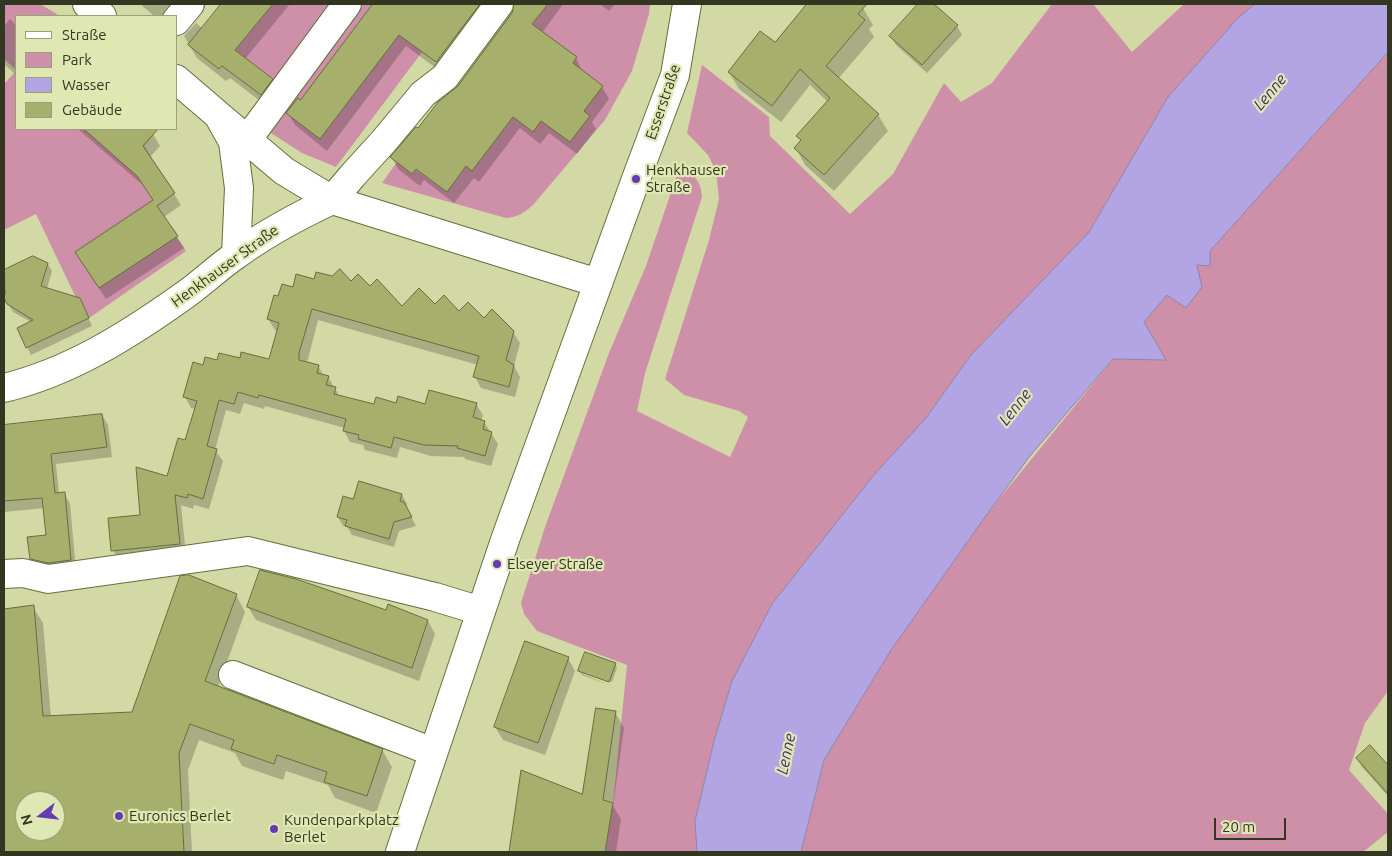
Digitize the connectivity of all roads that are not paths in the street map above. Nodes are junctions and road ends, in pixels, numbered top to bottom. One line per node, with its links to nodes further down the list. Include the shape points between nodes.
1 (87, 4): 6 (street)
2 (190, 4): 7 (street)
3 (347, 4): 10 (street)
4 (499, 4): 11 (street, via 445,77 423,94)
5 (687, 4): 13 (street, Esserstraße, via 675,75)
6 (101, 15)
7 (178, 19)
8 (178, 81): 9 (street)
9 (218, 115): 10 (street); 12 (street, via 233,142 239,188)
10 (247, 140): 11 (street, via 284,171)
11 (332, 200): 12 (street, Henkhauser Straße, via 284,224); 13 (street)
12 (236, 255): 14 (street, Henkhauser Straße, via 183,296 105,348 64,368)
13 (598, 283): 16 (street)
14 (4, 388)
15 (4, 574): 16 (street, via 22,573 48,579 248,551)
16 (481, 611): 18 (street)
17 (233, 675): 18 (street)
18 (433, 752): 19 (street)
19 (400, 852)

